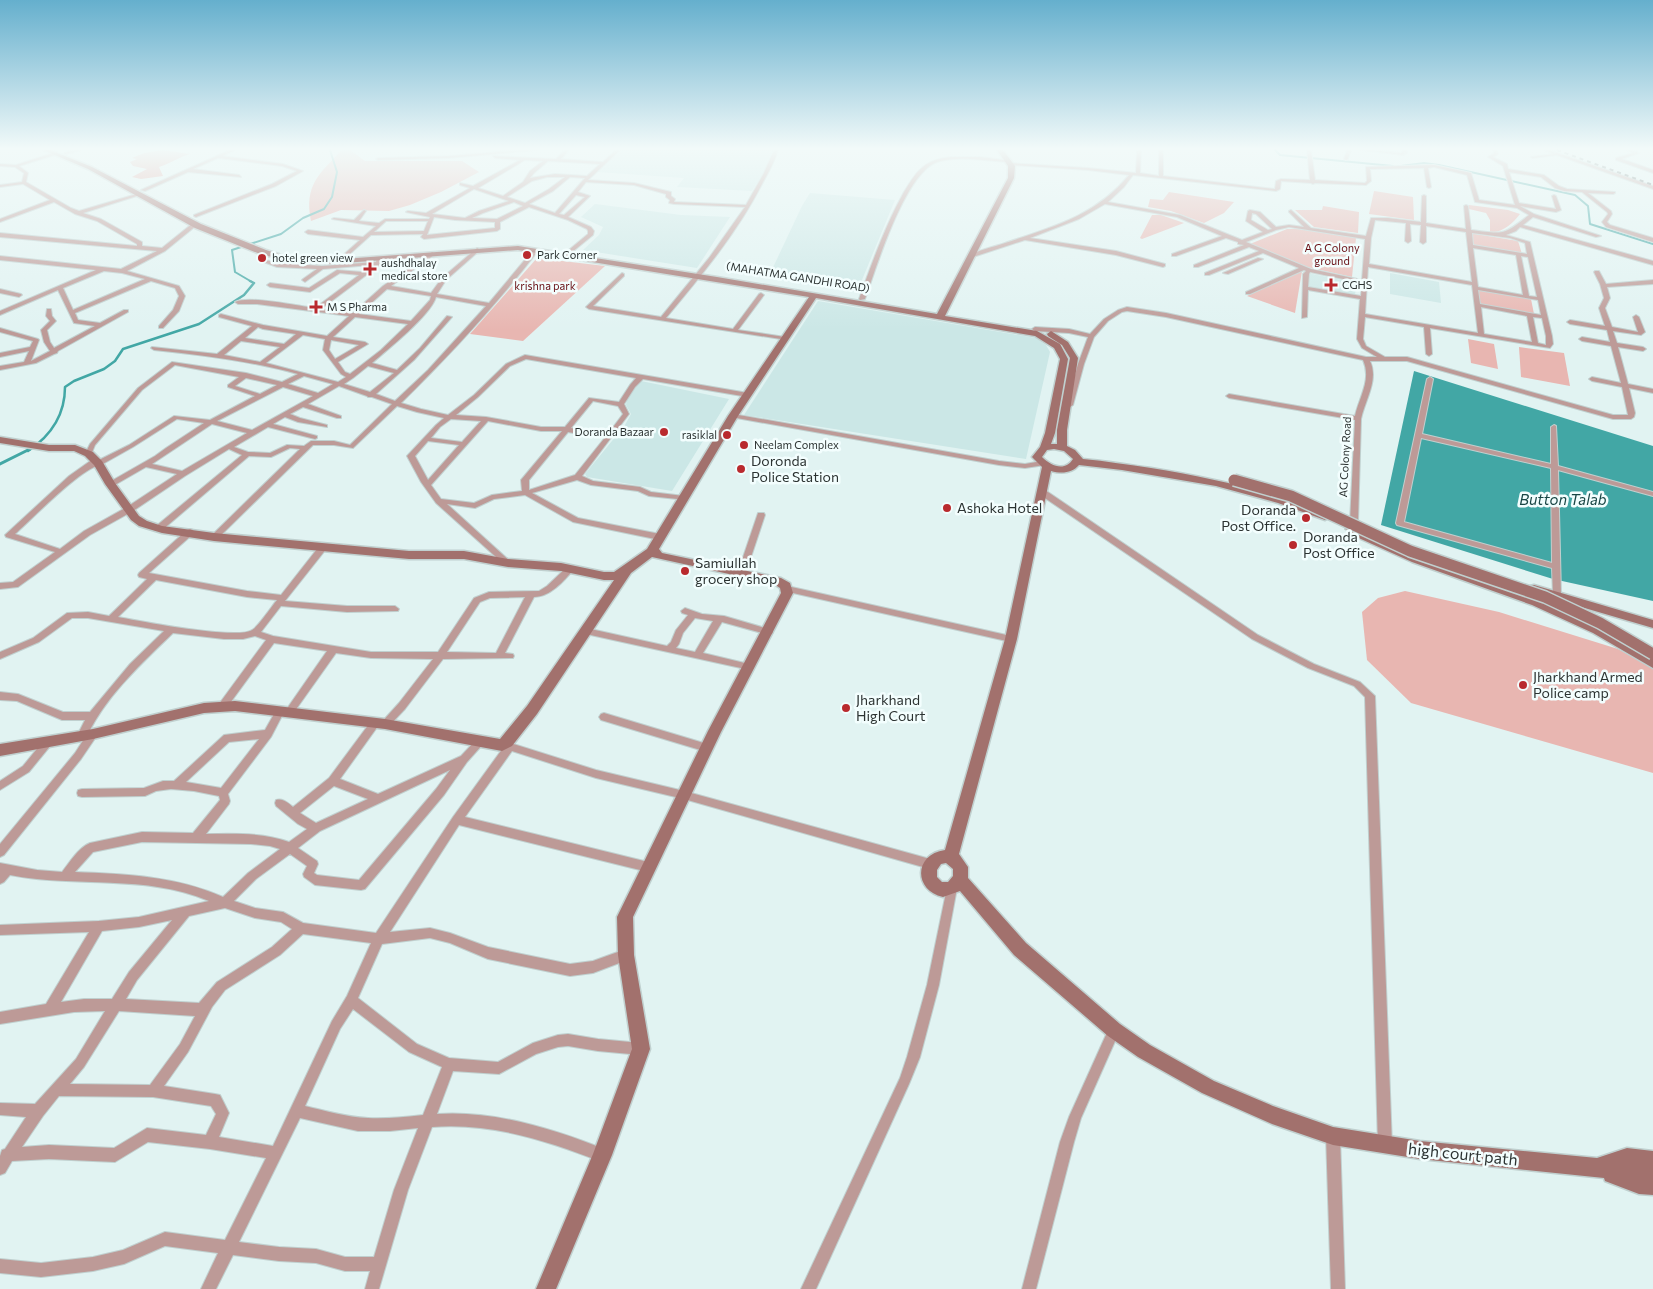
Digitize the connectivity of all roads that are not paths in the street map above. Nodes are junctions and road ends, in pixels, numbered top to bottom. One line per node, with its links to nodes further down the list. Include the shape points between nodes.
1 (27, 210): 34 (street)
2 (72, 210): 25 (street)
3 (86, 210): 25 (street)
4 (171, 210): 38 (main road)
5 (183, 210): 27 (main road)
6 (211, 210): 27 (street)
7 (364, 210): 35 (street)
8 (440, 210): 28 (street)
9 (487, 210): 33 (street)
10 (518, 210): 36 (street)
11 (539, 210): 26 (street)
12 (560, 210): 26 (street)
13 (572, 210): 30 (street)
14 (744, 210): 95 (street)
15 (899, 210): 114 (street)
16 (995, 210): 76 (main road)
17 (1094, 210): 55 (street)
18 (1150, 210): 52 (street, via 1168,213)
19 (1423, 210): 39 (street)
20 (1466, 210): 47 (street)
21 (1524, 210): 29 (street)
22 (1607, 210): 59 (street, via 1610,214 1604,222 1608,226)
23 (1290, 211): 43 (street)
24 (408, 212): 28 (street)
25 (77, 213): 65 (street, via 99,220 140,243)
26 (556, 215): 30 (street)
27 (196, 216): 48 (main road)
28 (431, 216): 32 (street); 40 (street, via 385,220); 45 (street)
29 (1532, 216): 41 (street); 54 (street)
30 (565, 217): 72 (street, via 591,230 588,238)
31 (334, 219): 35 (street)
32 (455, 219): 33 (street); 51 (street)
33 (466, 219): 36 (street)
34 (0, 220)
35 (355, 222): 40 (street)
36 (498, 222): 51 (street, via 497,229)
37 (1408, 222): 39 (street); 56 (street, via 1373,218); 60 (street)
38 (194, 224): 57 (main road); 66 (street)
39 (1422, 224): 47 (street); 61 (street)
40 (381, 225): 49 (street)
41 (1521, 226): 53 (street); 81 (street)
42 (1274, 229): 43 (street, via 1289,226); 46 (street); 46 (street, via 1258,213 1250,212 1248,221)
43 (1309, 229): 56 (street)
44 (308, 232): 58 (street)
45 (426, 232): 49 (street); 51 (street, via 424,237)
46 (1267, 232): 62 (street)
47 (1469, 232): 53 (street); 64 (street)
48 (239, 234): 57 (main road); 70 (main road, via 252,239)
49 (370, 234): 58 (street)
50 (0, 236): 65 (street)
51 (449, 236)
52 (1226, 236): 62 (street); 74 (street)
53 (1498, 236): 77 (street, via 1526,240)
54 (1598, 236)
55 (1024, 238): 76 (street); 82 (street, via 1116,253)
56 (1368, 238): 84 (street)
57 (229, 239): 70 (main road)
58 (364, 240): 79 (street)
59 (1653, 240)
60 (1408, 241)
61 (1423, 242)
62 (1240, 243): 63 (street)
63 (1247, 246): 69 (street); 83 (street)
64 (1471, 246): 73 (street); 101 (street)
65 (139, 247): 66 (street)
66 (163, 250): 89 (street)
67 (477, 250): 68 (main road, via 518,248); 71 (main road); 109 (street, via 448,275)
68 (535, 251): 72 (main road); 117 (street)
69 (1261, 252): 75 (street); 93 (street)
70 (265, 253): 79 (main road, (MAHATMA GANDHI ROAD)); 80 (main road, via 313,262); 86 (street, via 277,265)
71 (432, 254): 80 (main road); 104 (street)
72 (568, 254): 79 (main road, (MAHATMA GANDHI ROAD), via 526,246 491,246); 95 (main road, (MAHATMA GANDHI ROAD))
73 (1518, 254): 77 (street); 112 (street)
74 (1174, 255)
75 (1269, 255): 87 (street); 91 (street)
76 (971, 256): 124 (main road)
77 (1529, 256): 115 (street)
78 (0, 258): 85 (street)
79 (343, 258)
80 (379, 261): 86 (street); 92 (street)
81 (1653, 263)
82 (1163, 265)
83 (1196, 266)
84 (1366, 266): 98 (street); 101 (street)
85 (104, 268): 89 (street); 103 (street)
86 (322, 268): 97 (street)
87 (1303, 268): 88 (street); 107 (street)
88 (1309, 270): 98 (street); 105 (street)
89 (122, 271): 96 (street)
90 (1596, 272): 102 (street)
91 (1226, 273)
92 (364, 274): 100 (street, via 339,270 310,290); 120 (street)
93 (1207, 274)
94 (622, 275): 132 (street, via 589,306)
95 (699, 275): 111 (main road); 114 (main road, (MAHATMA GANDHI ROAD)); 132 (street)
96 (151, 279): 123 (street); 139 (street, via 177,286 182,296 176,311)
97 (304, 280)
98 (1365, 282): 113 (street)
99 (1653, 282): 102 (street)
100 (270, 285)
101 (1476, 286): 112 (street); 118 (street)
102 (1603, 286): 142 (street, via 1606,301 1602,308)
103 (60, 288): 122 (street); 123 (street)
104 (386, 288): 109 (street); 126 (street)
105 (1305, 288): 113 (street); 130 (street)
106 (0, 291): 108 (street)
107 (1248, 293)
108 (19, 294)
109 (434, 295): 117 (street); 135 (street)
110 (760, 295): 143 (street)
111 (814, 296): 124 (main road); 149 (main road)
112 (1526, 296): 115 (street)
113 (1363, 298): 127 (street)
114 (862, 299): 124 (main road, (MAHATMA GANDHI ROAD))
115 (1539, 299): 131 (street)
116 (238, 302): 120 (street)
117 (490, 305): 186 (street)
118 (1478, 305): 125 (street); 146 (street)
119 (49, 310): 157 (street, via 48,316 52,321 44,330 45,338 49,348)
120 (316, 310): 126 (street)
121 (126, 311): 136 (street)
122 (1, 312)
123 (71, 313): 136 (street, via 76,322)
124 (942, 314): 140 (main road, (MAHATMA GANDHI ROAD)); 210 (main road, via 1037,334 1057,346 1064,359 1050,433)
125 (1530, 314): 131 (street); 152 (street)
126 (355, 315): 135 (street); 147 (street)
127 (1362, 315): 138 (street); 161 (street, via 1360,339 1364,347)
128 (221, 316): 137 (street)
129 (449, 317): 170 (street, via 432,340)
130 (1304, 317)
131 (1544, 317): 152 (street, via 1550,346)
132 (662, 318): 143 (street)
133 (1636, 318): 142 (street, via 1641,334)
134 (1570, 322): 142 (street)
135 (413, 323): 167 (street)
136 (102, 325): 157 (street)
137 (257, 326): 144 (street); 148 (street)
138 (1427, 326): 146 (street); 158 (street)
139 (161, 327)
140 (1035, 329): 145 (street); 206 (main road, (MAHATMA GANDHI ROAD), via 1064,341 1074,358)
141 (0, 330): 154 (street, via 36,340)
142 (1609, 330): 151 (street)
143 (734, 331): 149 (street)
144 (302, 332): 147 (street); 153 (street)
145 (1091, 336): 162 (street, via 1117,312 1131,309); 206 (street, via 1072,398 1066,434)
146 (1481, 336): 152 (street)
147 (330, 337): 164 (street, via 326,350); 164 (street, via 365,344)
148 (241, 338): 153 (street); 160 (street)
149 (785, 339): 181 (main road)
150 (1582, 339): 151 (street)
151 (1614, 344): 156 (street); 179 (street)
152 (1535, 345)
153 (285, 346): 166 (street)
154 (33, 348): 159 (street); 165 (street)
155 (154, 348): 160 (street)
156 (1643, 349)
157 (55, 352): 165 (street)
158 (1429, 354)
159 (0, 355)
160 (218, 356): 163 (street)
161 (1384, 358): 162 (street); 179 (street, via 1415,361 1627,419 1632,413)
162 (1366, 359): 193 (street, AG Colony Road, via 1370,382)
163 (246, 360): 166 (street); 169 (street)
164 (334, 362): 173 (street, via 343,373)
165 (27, 363): 168 (street)
166 (262, 363): 171 (street)
167 (368, 364): 170 (street); 173 (street)
168 (0, 368)
169 (229, 372): 172 (street); 213 (street, via 174,363 140,389 92,445)
170 (398, 372): 184 (street)
171 (303, 374): 177 (street); 178 (street)
172 (246, 375): 177 (street); 182 (street, via 230,386)
173 (351, 376): 178 (street)
174 (641, 377): 181 (street); 187 (street); 192 (street, via 525,357 508,365)
175 (1430, 379): 202 (street)
176 (1592, 379): 179 (street)
177 (284, 384): 182 (street); 183 (street)
178 (339, 384): 183 (street); 184 (street)
179 (1624, 385): 180 (street)
180 (1653, 391)
181 (748, 395): 190 (main road)
182 (261, 396): 195 (street)
183 (319, 396): 188 (street)
184 (370, 396): 186 (street)
185 (1230, 396): 193 (street)
186 (395, 404): 192 (street); 209 (street, via 350,447 310,443)
187 (620, 404): 199 (street, via 591,399); 200 (street, via 626,414)
188 (303, 405): 189 (street); 191 (street)
189 (286, 415): 196 (street); 197 (street)
190 (733, 416): 215 (street, via 991,462); 225 (main road)
191 (339, 417)
192 (448, 417): 194 (street); 204 (street)
193 (1358, 418): 229 (street, AG Colony Road)
194 (486, 419): 199 (street, via 541,429); 207 (street)
195 (212, 422): 201 (street); 213 (street, via 176,417 131,446); 214 (street)
196 (267, 425): 201 (street); 203 (street)
197 (325, 426)
198 (1554, 427): 216 (street)
199 (568, 430): 200 (street, via 595,434); 223 (street, via 525,480)
200 (614, 431): 218 (street)
201 (254, 433): 208 (street)
202 (1418, 435): 216 (street); 238 (street, via 1400,523)
203 (315, 437)
204 (426, 439): 207 (street); 221 (street, via 411,456)
205 (0, 440): 213 (main road, via 50,448 75,448)
206 (1061, 442): 210 (main road); 212 (main road)
207 (465, 444): 221 (street)
208 (230, 447): 211 (street); 217 (street)
209 (306, 448): 211 (street, via 289,446 271,455); 232 (street)
210 (1044, 448): 215 (main road, via 1037,457)
211 (247, 454): 230 (street)
212 (1076, 458): 215 (main road, via 1070,468 1063,470); 219 (main road)
213 (94, 459): 220 (main road); 236 (street, via 9,535)
214 (146, 465): 217 (street); 220 (street)
215 (1044, 465): 222 (main road)
216 (1555, 467): 224 (street); 238 (street)
217 (185, 474): 227 (street)
218 (578, 478): 223 (street); 225 (street, via 640,489 649,494)
219 (1234, 483): 229 (main road); 264 (main road, bridge, via 1290,496 1410,551 1545,598); 270 (main road, bridge, via 1300,504 1426,561 1541,601 1598,628)
220 (110, 484): 227 (main road)
221 (427, 485): 226 (street)
222 (1042, 492): 260 (main road); 330 (street, via 1255,637 1311,666 1357,684 1370,696)
223 (526, 493): 226 (street, via 492,496 474,506); 233 (street, via 576,520)
224 (1653, 494)
225 (684, 498): 233 (main road)
226 (439, 501): 237 (street)
227 (130, 509): 230 (main road, via 140,522); 236 (street, via 87,533)
228 (761, 516): 241 (street)
229 (1352, 526): 243 (main road); 270 (main road, via 1416,560 1536,602)
230 (158, 528): 231 (main road)
231 (190, 532): 232 (main road); 242 (street, via 142,575)
232 (214, 537): 234 (main road)
233 (660, 537): 235 (main road)
234 (324, 546): 237 (main road, via 409,554 464,555); 248 (street)
235 (653, 550): 240 (main road); 241 (main road, via 659,556)
236 (62, 552): 244 (street, via 15,585)
237 (508, 563): 239 (main road)
238 (1557, 567): 246 (street)
239 (570, 569): 240 (main road, via 610,576); 247 (street, via 546,592)
240 (627, 570): 256 (main road)
241 (742, 572): 245 (main road, via 777,581)
242 (154, 577): 248 (street); 252 (street)
243 (1500, 580): 246 (main road); 263 (main road, via 1546,595)
244 (0, 586)
245 (787, 589): 257 (main road); 260 (street)
246 (1558, 595): 254 (main road)
247 (530, 596): 266 (street, via 480,598); 267 (street)
248 (282, 600): 249 (street, via 347,609); 258 (street)
249 (395, 609)
250 (685, 611): 251 (street)
251 (693, 615): 253 (street); 262 (street)
252 (111, 618): 255 (street); 265 (street, via 70,614 36,640)
253 (719, 619): 257 (street); 269 (street)
254 (1653, 624)
255 (172, 629): 258 (street, via 229,636); 275 (street, via 133,666)
256 (586, 631): 262 (street); 282 (main road)
257 (769, 632): 271 (main road)
258 (256, 633): 259 (street)
259 (272, 639): 261 (street); 273 (street)
260 (1011, 639): 300 (main road)
261 (334, 648): 266 (street, via 371,655); 274 (street)
262 (669, 649): 269 (street)
263 (1653, 649)
264 (1653, 654)
265 (0, 656)
266 (440, 656): 267 (street); 277 (street, via 402,706)
267 (499, 656): 268 (street)
268 (510, 656)
269 (697, 656): 271 (street)
270 (1653, 661)
271 (750, 667): 283 (main road)
272 (0, 696): 275 (street, via 18,698 62,716)
273 (222, 707): 274 (main road); 279 (main road, via 204,708)
274 (285, 711): 277 (main road); 278 (street)
275 (92, 716): 279 (street)
276 (604, 718): 283 (street)
277 (380, 723): 281 (main road); 286 (street)
278 (268, 734): 288 (street, via 227,738); 290 (street)
279 (88, 735): 280 (main road); 298 (street, via 78,756)
280 (48, 742): 284 (main road); 287 (street, via 26,769)
281 (479, 742): 282 (main road); 285 (street)
282 (507, 746): 291 (street, via 596,774); 295 (street)
283 (707, 748): 291 (main road)
284 (0, 750)
285 (464, 759): 292 (street); 299 (street, via 361,885 315,880 308,874 313,864)
286 (333, 781): 292 (street); 294 (street)
287 (0, 786)
288 (175, 786): 289 (street, via 153,787 146,792); 290 (street)
289 (82, 793)
290 (223, 793): 297 (street, via 225,801)
291 (684, 795): 301 (street); 302 (main road)
292 (376, 798): 296 (street)
293 (280, 803): 294 (street)
294 (294, 813): 296 (street)
295 (457, 820): 302 (street); 312 (street)
296 (316, 828): 299 (street)
297 (196, 838): 299 (street, via 268,839); 304 (street, via 142,837 90,848)
298 (2, 847)
299 (289, 847): 307 (street, via 252,876)
300 (950, 858): 301 (main road, via 939,858); 306 (main road, via 962,871)
301 (930, 864): 306 (main road, via 928,875 934,884 939,888)
302 (648, 867): 313 (main road, via 625,917)
303 (4, 868): 304 (street); 305 (street)
304 (65, 876): 307 (street, via 142,881 209,895)
305 (0, 879)
306 (956, 885): 319 (main road, high court path, via 1020,949); 345 (street, via 915,1053)
307 (224, 904): 308 (street); 310 (street, via 283,917)
308 (184, 913): 309 (street); 316 (street, via 133,976)
309 (99, 926): 311 (street); 317 (street)
310 (301, 928): 312 (street); 315 (street, via 276,951 221,986)
311 (0, 930)
312 (378, 939): 313 (street, via 430,933 488,953 570,970 593,967); 314 (street)
313 (626, 955): 320 (main road)
314 (351, 1000): 321 (street, via 413,1048); 326 (street)
315 (207, 1004): 316 (street, via 192,1010); 323 (street, via 184,1048)
316 (116, 1005): 317 (street); 322 (street, via 80,1063)
317 (50, 1009): 318 (street)
318 (0, 1018)
319 (1114, 1030): 328 (main road, high court path, via 1208,1087 1272,1115); 346 (street, via 1072,1125)
320 (641, 1049): 321 (street, via 568,1040 533,1049 499,1068); 333 (main road)
321 (449, 1064): 327 (street)
322 (57, 1090): 323 (street); 325 (street)
323 (153, 1091): 329 (street, via 216,1100 223,1113)
324 (0, 1109): 325 (street)
325 (38, 1111): 332 (street)
326 (296, 1111): 327 (street, via 378,1125); 331 (street)
327 (427, 1120): 333 (street, via 464,1119 526,1129); 340 (street)
328 (1333, 1136): 330 (main road, high court path); 347 (street)
329 (210, 1142): 331 (street); 332 (street, via 147,1135 115,1155 49,1152)
330 (1385, 1145): 336 (main road, high court path)
331 (276, 1152): 339 (street)
332 (8, 1155): 335 (street)
333 (602, 1155): 344 (main road)
334 (1653, 1161): 336 (main road, via 1627,1158)
335 (0, 1168)
336 (1593, 1168): 337 (main road); 338 (main road, via 1639,1184)
337 (1653, 1174)
338 (1653, 1185)
339 (229, 1248): 340 (street, via 316,1256 345,1264); 341 (street, via 165,1239 124,1257 93,1264 40,1270); 342 (street)
340 (378, 1264): 343 (street)
341 (0, 1266)
342 (208, 1289)
343 (372, 1289)
344 (546, 1289)
345 (808, 1289)
346 (1029, 1289)
347 (1338, 1289)

